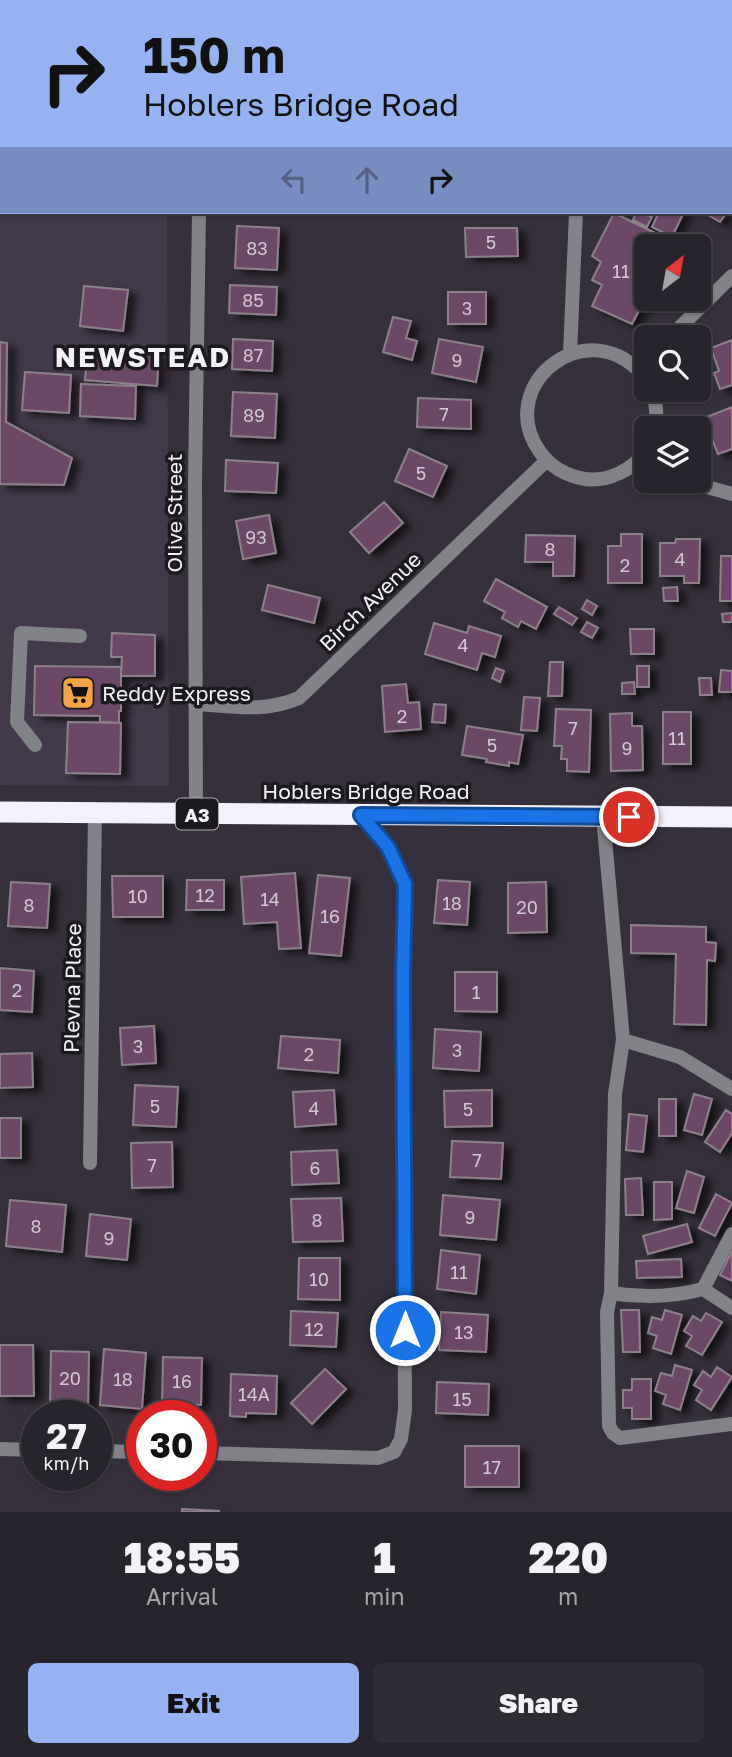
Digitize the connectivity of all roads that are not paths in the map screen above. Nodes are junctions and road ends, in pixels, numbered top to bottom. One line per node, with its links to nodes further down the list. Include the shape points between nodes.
1 (199, 214): 12 (street, Olive Street)
2 (576, 214): 5 (street)
3 (732, 276): 4 (street)
4 (682, 325)
5 (570, 354): 6 (street, via 607,352); 7 (street, via 537,380 529,401 528,423 534,444)
6 (634, 364)
7 (546, 461): 8 (street, via 566,474 587,479 608,478); 12 (street, Birch Avenue, via 299,698 262,708)
8 (634, 464)
9 (711, 488): 10 (street)
10 (732, 494)
11 (80, 636): 13 (street, via 21,633 17,722)
12 (195, 704): 16 (street, Olive Street)
13 (36, 745)
14 (0, 812): 15 (highway, Hoblers Bridge Road / A3)
15 (96, 813): 16 (highway, Hoblers Bridge Road / A3); 22 (street, Plevna Place)
16 (196, 814): 17 (highway, Hoblers Bridge Road / A3)
17 (361, 815): 18 (highway, Hoblers Bridge Road / A3); 30 (street, via 388,847 405,884 405,1410 401,1439 394,1452 378,1458)
18 (603, 816): 19 (highway, Hoblers Bridge Road / A3); 20 (street)
19 (732, 817)
20 (623, 1040): 21 (street, via 680,1057); 25 (street, via 615,1094)
21 (732, 1089)
22 (90, 1163)
23 (732, 1234): 24 (street)
24 (703, 1289): 25 (street, via 635,1297); 26 (street)
25 (611, 1293): 27 (street, via 608,1404 613,1433 620,1438)
26 (732, 1307)
27 (732, 1424)
28 (0, 1449): 29 (street)
29 (21, 1450)
30 (217, 1453)

